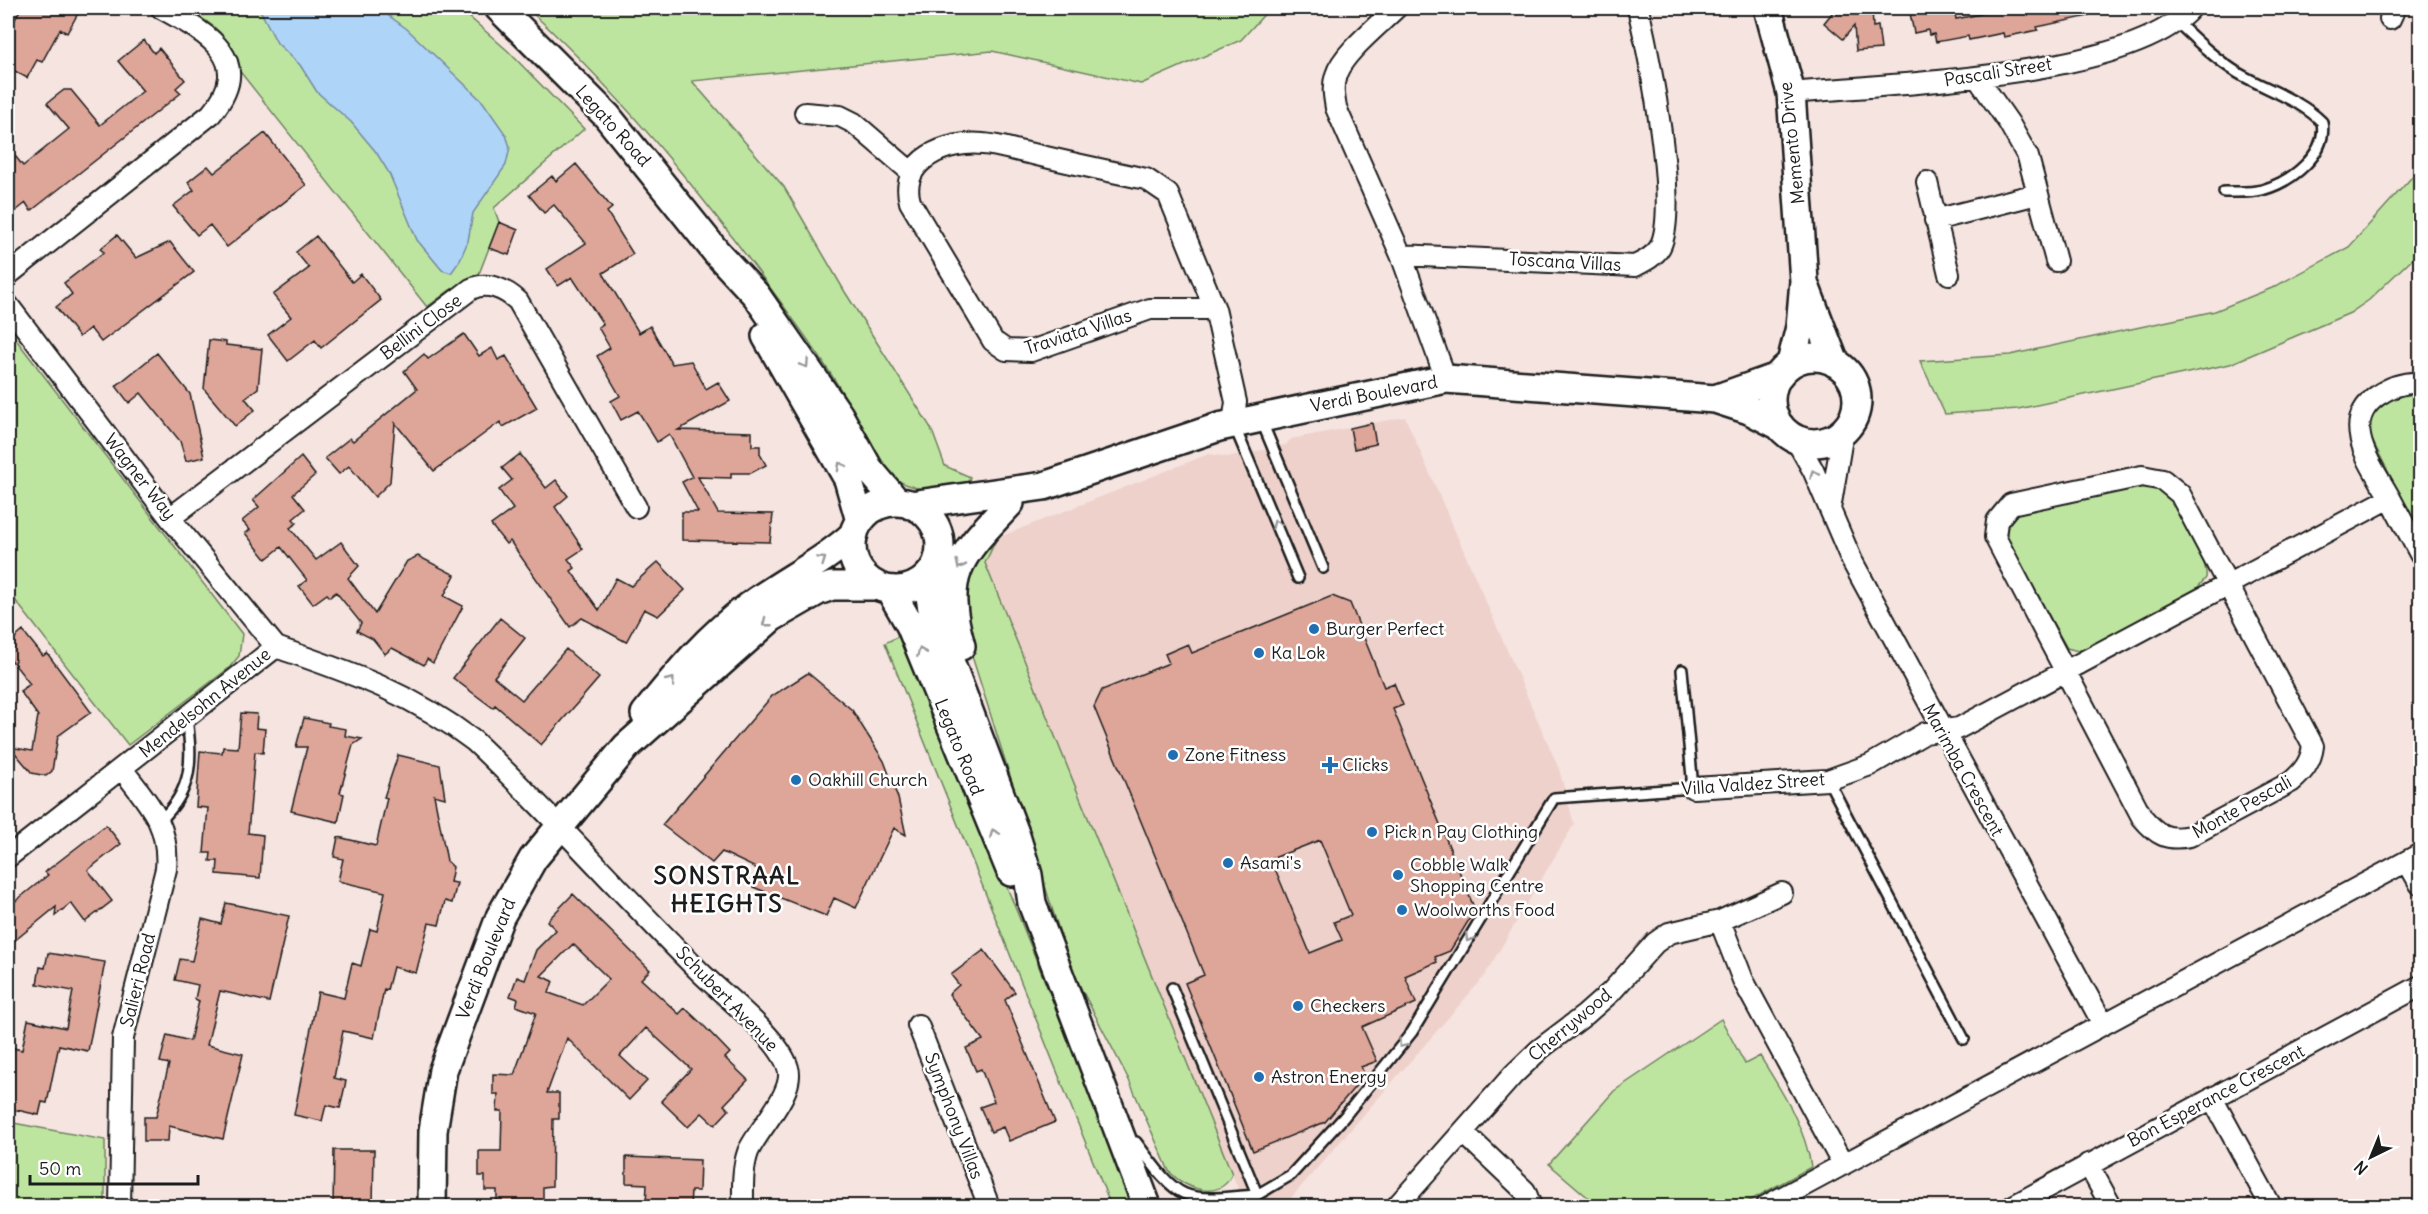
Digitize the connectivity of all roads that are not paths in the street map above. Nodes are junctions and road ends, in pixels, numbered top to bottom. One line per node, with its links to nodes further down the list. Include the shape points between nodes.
1 (161, 8): 20 (street, via 197,28 220,47 230,76 224,96 211,114)
2 (499, 8): 16 (street, Legato Road, via 607,116)
3 (1396, 8): 17 (street, via 1350,54 1336,72 1333,89 1336,108)
4 (1638, 8): 17 (street, Toscana Villas, via 1656,92 1668,218 1659,249 1635,266)
5 (1768, 8): 9 (street, Memento Drive)
6 (2191, 8): 7 (street, Pascali Street)
7 (2176, 22): 8 (street, Pascali Street, via 2113,51); 13 (lane, via 2238,73 2301,106 2322,122 2322,141 2313,157 2285,179 2263,189)
8 (1977, 77): 9 (street, Pascali Street); 14 (street, via 2028,157)
9 (1791, 93): 21 (street, Memento Drive)
10 (805, 112): 11 (street, via 840,116 854,123)
11 (911, 172): 23 (street, via 937,152 982,143 1146,179 1168,194); 23 (street, Traviata Villas, via 907,190 910,202 993,341 1006,350 1031,351 1150,309)
12 (1927, 182): 15 (street)
13 (2224, 192)
14 (2037, 194): 15 (street); 18 (street)
15 (1935, 220): 19 (street)
16 (717, 253): 35 (street, Legato Road, one-way to 35, via 756,295 797,351 869,469); 40 (street, Legato Road, one-way to 16, via 848,479 779,357 724,274)
17 (1401, 255): 26 (street)
18 (2056, 261)
19 (1949, 274)
20 (8, 275)
21 (1804, 281): 24 (street, Memento Drive); 25 (street, Memento Drive, via 1800,327)
22 (8, 305): 39 (street, Wagner Way)
23 (1215, 309): 29 (street)
24 (1835, 363): 25 (street, via 1813,357); 32 (street, via 1849,375 1857,396 1854,416)
25 (1784, 370): 28 (street, Verdi Boulevard); 31 (street, via 1771,402)
26 (1446, 379): 28 (street, Verdi Boulevard); 30 (street, Verdi Boulevard)
27 (2421, 383): 34 (street, via 2402,384 2377,396 2364,408 2358,424 2360,443)
28 (1715, 399): 31 (street, Verdi Boulevard, via 1749,410)
29 (1235, 412): 30 (street, Verdi Boulevard); 33 (street, Verdi Boulevard); 45 (lane, one-way to 29)
30 (1260, 417): 43 (lane)
31 (1787, 432): 32 (street, via 1815,443); 38 (street, Marimba Crescent, one-way to 31, via 1813,470)
32 (1843, 432): 38 (street)
33 (1044, 486): 35 (street, Verdi Boulevard); 36 (street, Verdi Boulevard)
34 (2390, 498): 42 (street); 46 (street)
35 (903, 503): 40 (street, via 874,508); 41 (street, via 931,519)
36 (1010, 503): 41 (street, Verdi Boulevard, via 969,524); 53 (street, one-way to 53, via 976,538 952,587 952,611 980,714)
37 (636, 507): 39 (street, Bellini Close, via 518,301 507,292 481,286 461,296)
38 (1830, 512): 52 (street, Marimba Crescent)
39 (170, 518): 48 (street, Wagner Way)
40 (857, 527): 47 (street, via 852,545 857,567 866,578); 54 (street, Verdi Boulevard, one-way to 40, via 636,725 718,631 835,551)
41 (939, 549): 44 (street, via 935,567)
42 (2421, 554)
43 (1323, 568)
44 (927, 577): 47 (street, via 910,587); 53 (street, Legato Road, via 933,616)
45 (1298, 578)
46 (2228, 583): 50 (street); 50 (street, Monte Pescali, via 2180,494 2157,477 2142,476 2012,504 1997,521 1995,537); 50 (street, Monte Pescali, via 2307,731 2312,756 2303,772 2291,782 2200,831 2175,840 2154,831 2142,817)
47 (884, 588): 54 (street, Verdi Boulevard, one-way to 54, via 832,586 771,618); 64 (street, Legato Road, one-way to 47, via 1012,875 910,625)
48 (276, 647): 51 (street, Mendelsohn Avenue); 59 (street, Mendelsohn Avenue, via 373,680 448,721 502,767)
49 (1682, 670): 57 (lane)
50 (2066, 670): 52 (street, via 1959,728)
51 (187, 717): 55 (street, Mendelsohn Avenue); 58 (lane, via 188,778 181,797)
52 (1942, 732): 56 (street, Villa Valdez Street, via 1925,733 1870,765); 68 (street, Marimba Crescent)
53 (980, 736): 64 (street, Legato Road, via 1028,875)
54 (626, 747): 59 (street, Verdi Boulevard)
55 (122, 769): 58 (street, Salieri Road); 60 (street, Mendelsohn Avenue)
56 (1828, 780): 57 (street, Villa Valdez Street); 70 (lane)
57 (1693, 788): 77 (lane, Villa Valdez Street, one-way to 77, via 1554,798 1412,1032 1291,1175)
58 (160, 821): 78 (street, Salieri Road, via 168,852 166,869 123,1038)
59 (559, 825): 79 (street, Verdi Boulevard, via 533,859 500,917 443,1070 433,1131); 80 (street, Schubert Avenue, via 763,1032 789,1068 785,1089 748,1152)
60 (8, 857)
61 (2414, 857): 62 (street); 68 (street)
62 (2421, 884)
63 (1782, 892): 65 (street, Cherrywood)
64 (1032, 903): 71 (street, Legato Road)
65 (1720, 921): 73 (street, Cherrywood, via 1669,933 1655,943 1611,992 1533,1055); 76 (street, via 1743,980)
66 (2421, 986): 72 (street, Bon Esperance Crescent)
67 (1172, 988): 77 (lane)
68 (2103, 1024): 76 (street)
69 (918, 1025): 81 (street, Symphony Villas)
70 (1964, 1039)
71 (1093, 1065): 74 (street, Legato Road, via 1122,1107); 82 (street, Legato Road)
72 (2212, 1098): 75 (street, Bon Esperance Crescent); 90 (street)
73 (1463, 1132): 85 (street, Cherrywood); 86 (street, via 1525,1191)
74 (1136, 1142): 77 (lane, via 1171,1186 1184,1196 1206,1200); 83 (street, Legato Road)
75 (2088, 1164): 88 (street, Bon Esperance Crescent); 89 (street)
76 (1843, 1165): 87 (street)
77 (1257, 1194): 84 (lane)
78 (120, 1206)
79 (432, 1206)
80 (743, 1206)
81 (990, 1206)
82 (1147, 1206)
83 (1162, 1206)
84 (1238, 1206)
85 (1397, 1206)
86 (1531, 1206)
87 (1766, 1206)
88 (2013, 1206)
89 (2111, 1206)
90 (2271, 1206)

